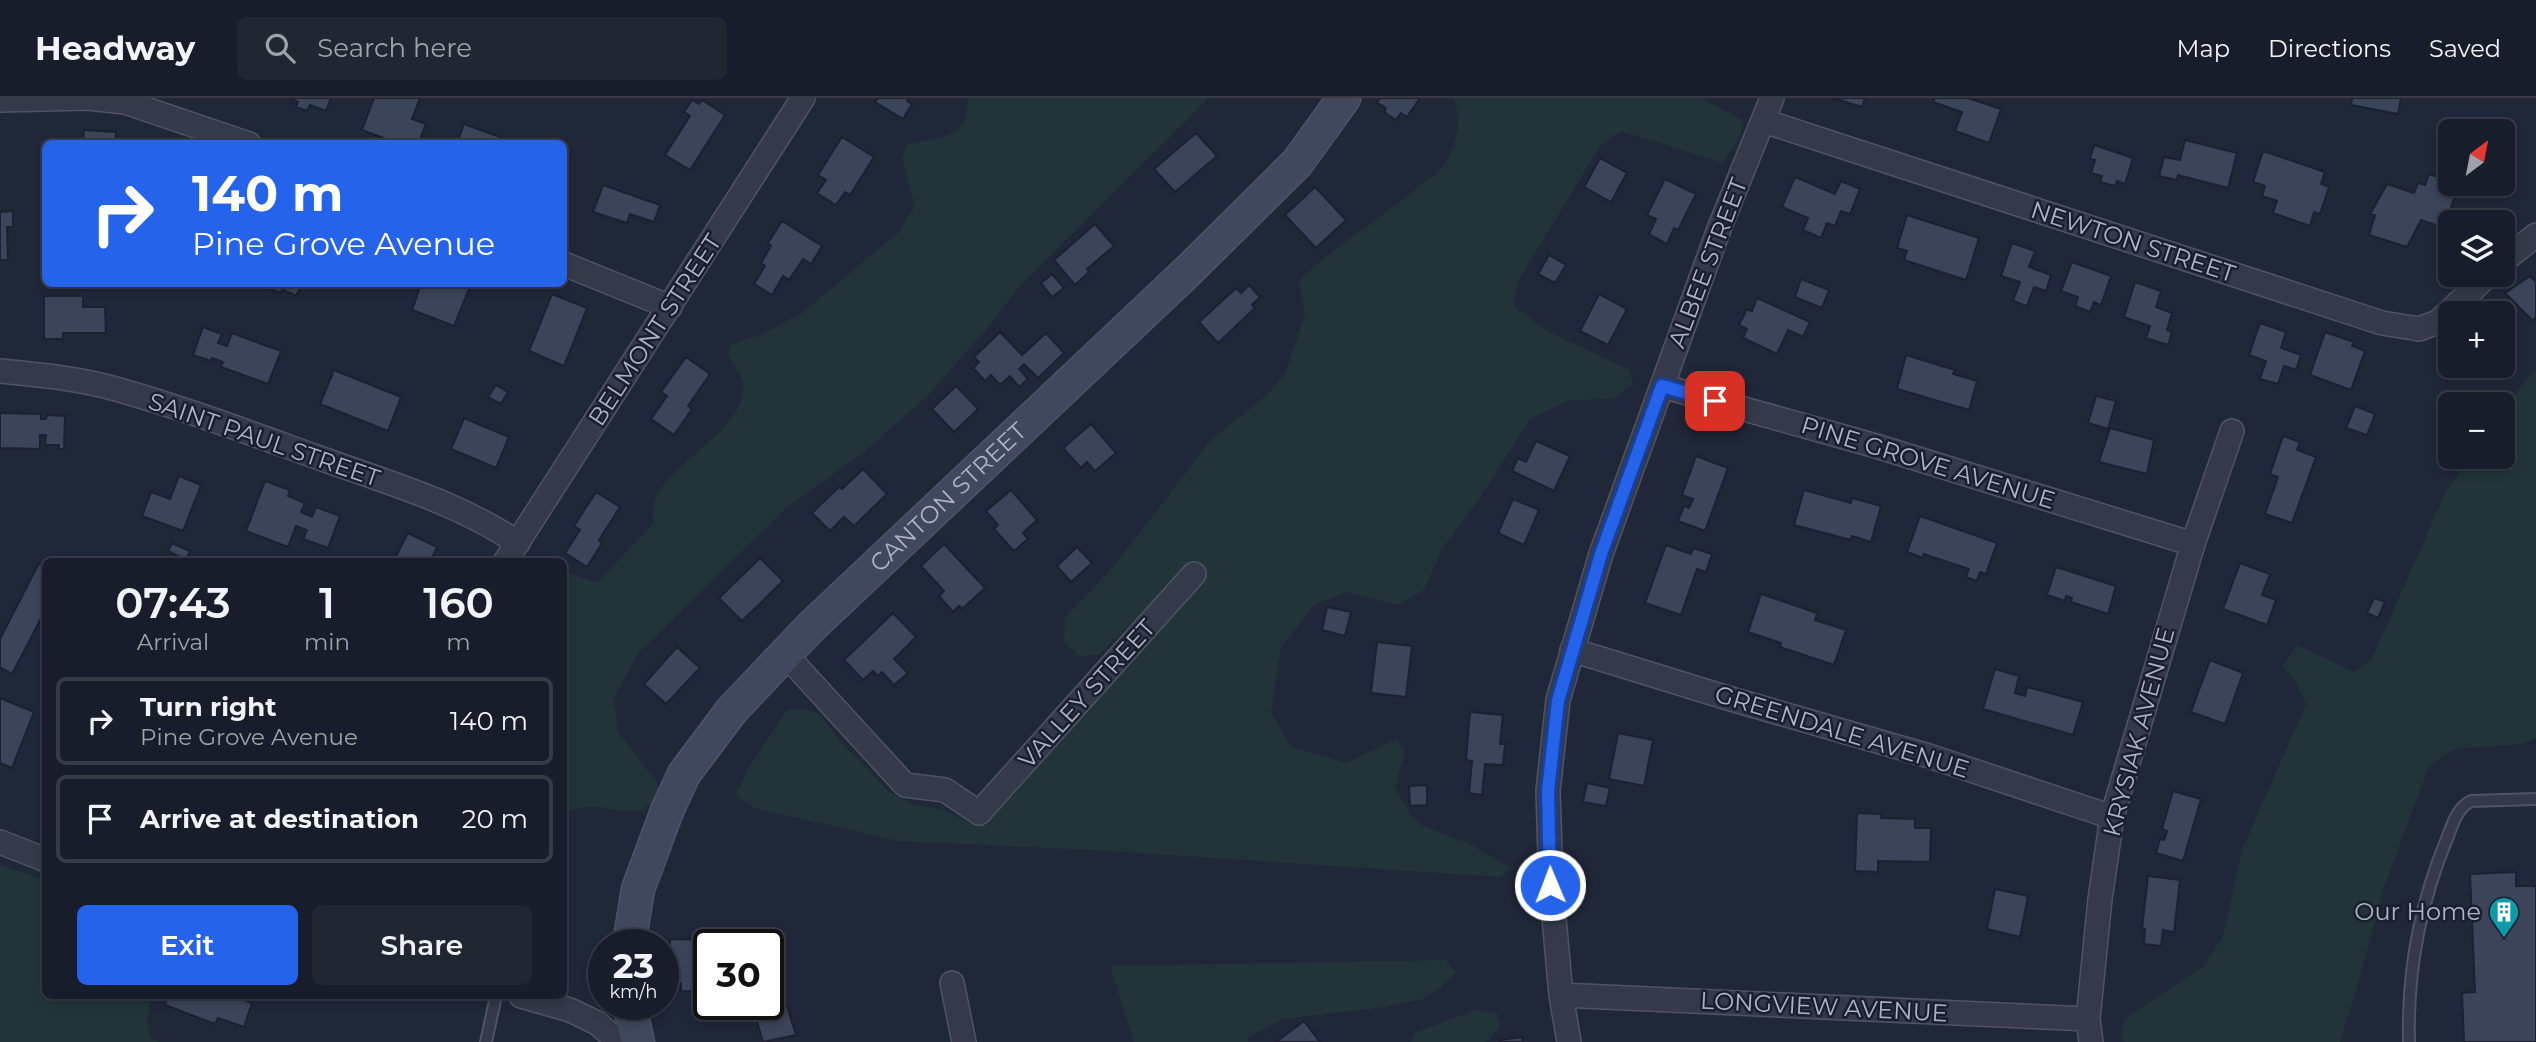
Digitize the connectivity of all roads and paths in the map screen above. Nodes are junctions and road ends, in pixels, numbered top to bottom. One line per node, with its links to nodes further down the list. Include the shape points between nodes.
1 (803, 98): 11 (street, BELMONT STREET)
2 (1344, 98): 19 (street, CANTON STREET, via 1297,163)
3 (1772, 98): 5 (street, ALBEE STREET)
4 (0, 100): 6 (street, via 125,102)
5 (1764, 121): 10 (street, NEWTON STREET, via 2382,323 2419,329 2438,322); 13 (street, ALBEE STREET)
6 (237, 140)
7 (2536, 235): 8 (street)
8 (2515, 252)
9 (567, 265): 11 (street)
10 (2475, 287)
11 (670, 307): 16 (street, BELMONT STREET)
12 (0, 371): 16 (street, SAINT PAUL STREET, via 115,389 227,425 445,503 497,529)
13 (1662, 386): 15 (street, PINE GROVE AVENUE, via 1876,446); 18 (street, ALBEE STREET, via 1601,554)
14 (2232, 431): 15 (street, KRYSIAK AVENUE)
15 (2193, 544): 21 (street, KRYSIAK AVENUE)
16 (512, 552)
17 (1195, 574): 19 (street, VALLEY STREET, via 979,813 945,790 905,785)
18 (1572, 650): 21 (street, GREENDALE AVENUE, via 1929,756); 26 (street, ALBEE STREET, via 1558,701 1548,791 1550,885)
19 (785, 654): 24 (street, CANTON STREET, via 732,710 684,775 651,849)
20 (2536, 799): 36 (lane, via 2471,801 2458,814 2419,922 2411,965)
21 (2112, 817): 30 (street, KRYSIAK AVENUE, via 2100,899)
22 (0, 842): 23 (street)
23 (42, 858)
24 (632, 929)
25 (952, 983): 34 (street)
26 (1561, 995): 30 (street, LONGVIEW AVENUE); 35 (street, ALBEE STREET)
27 (495, 999): 31 (lane)
28 (532, 999): 32 (street, via 597,1023)
29 (633, 1020): 33 (street)
30 (2090, 1031)
31 (486, 1042)
32 (619, 1042)
33 (638, 1042)
34 (964, 1042)
35 (1569, 1042)
36 (2409, 1042)

